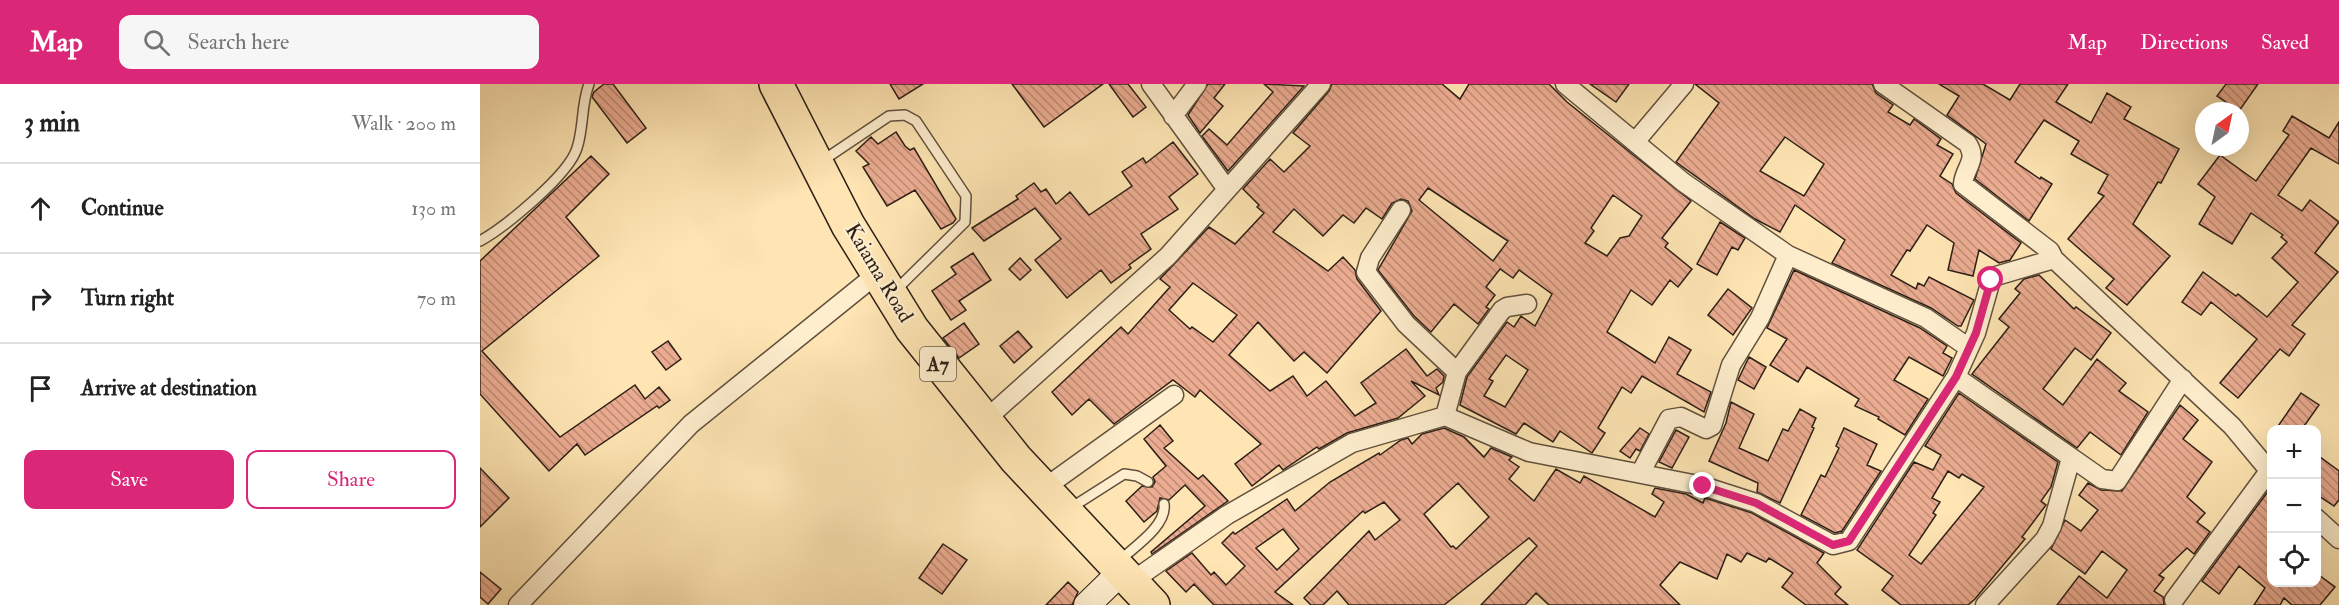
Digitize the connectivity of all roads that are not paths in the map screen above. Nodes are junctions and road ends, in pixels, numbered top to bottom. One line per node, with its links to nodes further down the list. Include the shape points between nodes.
1 (590, 84): 15 (lane, via 577,149 564,171 499,230)
2 (761, 84): 18 (highway, Kaiama Road / A7, via 815,192)
3 (776, 84): 12 (highway, Kaiama Road / A7)
4 (1151, 84): 10 (street)
5 (1197, 84): 10 (street)
6 (1321, 84): 13 (street)
7 (1565, 84): 11 (street)
8 (1684, 84): 11 (street)
9 (1883, 84): 17 (street, via 1967,143 1972,150 1972,163 1963,184 2050,251)
10 (1173, 116): 13 (street)
11 (1635, 142): 16 (street, via 1683,182)
12 (818, 164): 18 (highway, Kaiama Road / A7); 18 (lane, via 889,116 905,115 916,122 966,196 965,222)
13 (1227, 188): 26 (street, via 1168,256)
14 (1401, 210): 21 (street, via 1370,258 1366,272 1406,324)
15 (480, 241)
16 (1788, 255): 20 (street, via 1926,318); 29 (street, via 1760,318 1731,365 1712,426 1706,429 1682,417 1669,419)
17 (2054, 260): 20 (street, via 1991,280); 23 (street)
18 (879, 289): 26 (highway, Kaiama Road / A7); 36 (highway, Kaiama Road / A7, via 915,353 983,441); 38 (street, via 691,424)
19 (1527, 304): 21 (street, via 1502,310)
20 (1969, 348): 22 (street)
21 (1457, 372): 25 (street)
22 (1956, 377): 27 (street); 29 (street, via 1849,541 1841,545 1833,545 1756,503)
23 (2183, 379): 27 (street, via 2117,481 2102,479); 28 (street, via 2232,426)
24 (1174, 395): 32 (street)
25 (1445, 416): 29 (street, via 1529,452); 36 (street, via 1352,443 1227,515)
26 (984, 421): 32 (highway, Kaiama Road / A7)
27 (2071, 458): 41 (street, via 2045,539)
28 (2267, 468)
29 (1641, 472)
30 (2267, 476): 37 (street)
31 (1148, 482): 32 (lane, via 1124,474)
32 (1054, 500): 36 (highway, Kaiama Road / A7)
33 (1164, 504): 36 (lane, via 1165,512)
34 (2321, 522): 35 (street)
35 (2339, 538)
36 (1120, 586): 39 (street); 40 (highway, Kaiama Road / A7)
37 (2174, 600)
38 (518, 605)
39 (1087, 605)
40 (1153, 605)
41 (1985, 605)

